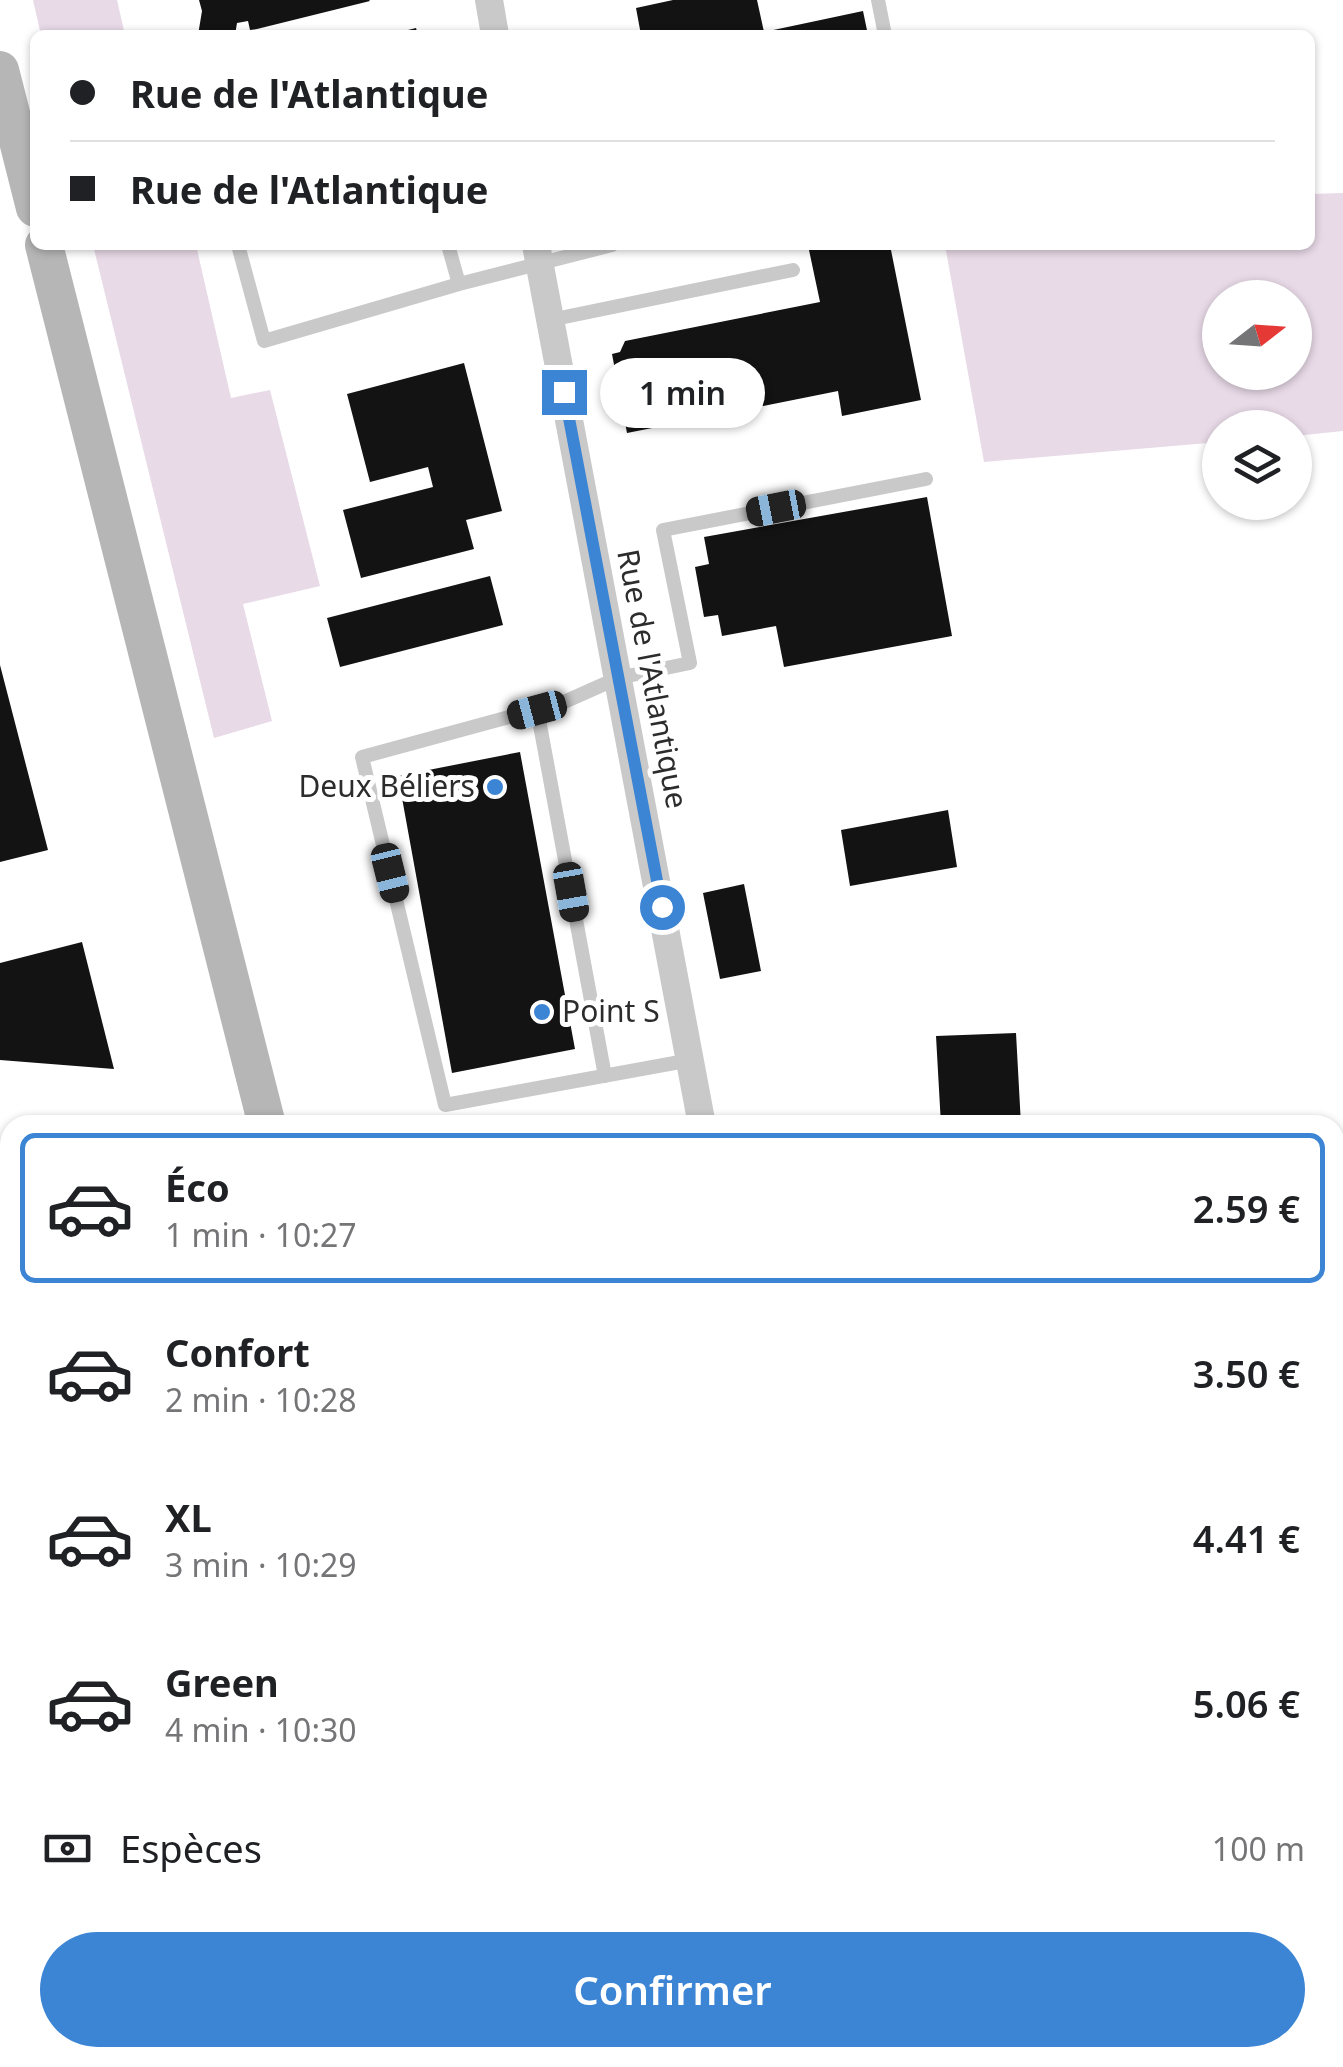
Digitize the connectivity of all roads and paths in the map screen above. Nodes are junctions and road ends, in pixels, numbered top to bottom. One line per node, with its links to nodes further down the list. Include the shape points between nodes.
1 (489, 0): 3 (street)
2 (878, 0): 4 (lane)
3 (495, 30)
4 (884, 30)
5 (0, 70): 6 (main road)
6 (30, 188)
7 (45, 250): 20 (main road)
8 (239, 250): 13 (lane, via 264,341)
9 (449, 250): 13 (lane)
10 (570, 250): 11 (lane)
11 (537, 254): 13 (lane); 14 (street, Rue de l'Atlantique)
12 (793, 270): 14 (lane)
13 (459, 284)
14 (550, 320): 16 (street, Rue de l'Atlantique)
15 (926, 479): 16 (lane, via 663,530 690,663)
16 (618, 678): 17 (lane); 18 (street, Rue de l'Atlantique)
17 (537, 710): 19 (lane); 19 (lane, via 362,757 445,1105)
18 (692, 1060): 19 (lane); 21 (street, Rue de l'Atlantique)
19 (605, 1076)
20 (264, 1115)
21 (700, 1115)

